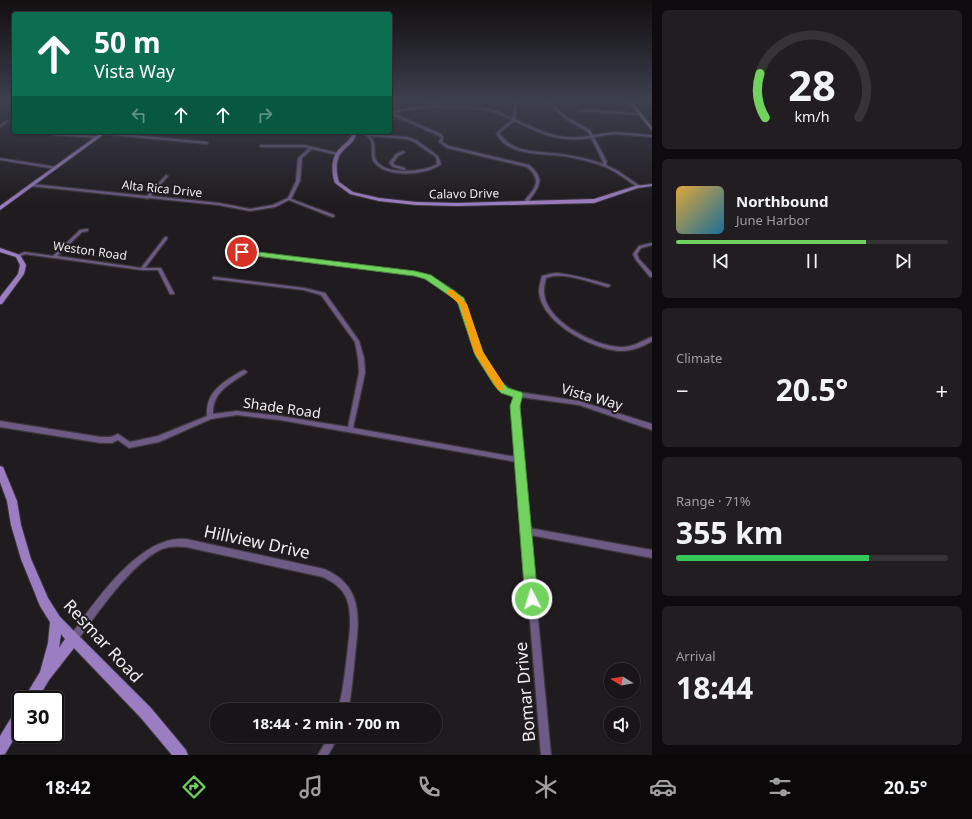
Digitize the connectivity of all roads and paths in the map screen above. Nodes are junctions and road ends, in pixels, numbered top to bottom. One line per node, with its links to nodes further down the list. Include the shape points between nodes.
1 (72, 135): 12 (street)
2 (101, 135): 12 (street)
3 (127, 135): 14 (street)
4 (354, 135): 18 (street)
5 (368, 135): 21 (street, via 374,142 375,161 388,169 407,172 428,170)
6 (370, 135): 21 (street, via 415,141 437,157 440,161)
7 (440, 135): 30 (street, via 440,142 446,147 528,166 535,172 538,182 536,192)
8 (499, 135): 20 (street, via 516,149 564,155)
9 (549, 135): 13 (street)
10 (591, 135): 13 (street)
11 (605, 135): 13 (street)
12 (98, 137): 22 (street)
13 (592, 138): 20 (street, via 605,162)
14 (207, 143)
15 (261, 146): 16 (street, via 289,145)
16 (311, 148): 18 (street); 28 (street, via 300,158 298,181)
17 (403, 152): 21 (street, via 392,161 394,166 405,169)
18 (337, 154): 30 (street, Calavo Drive, via 336,182 347,192 362,197 432,205)
19 (0, 158): 22 (street)
20 (604, 165): 26 (street)
21 (438, 166)
22 (56, 168): 24 (street)
23 (166, 176): 27 (street)
24 (31, 185): 27 (street, Alta Rica Drive); 31 (street)
25 (652, 185): 26 (street, Calavo Drive)
26 (638, 186): 30 (street, Calavo Drive, via 607,199 594,201)
27 (147, 198): 28 (street, Alta Rica Drive, via 253,210 274,206)
28 (289, 199): 33 (street)
29 (0, 203): 31 (street)
30 (527, 203)
31 (6, 204): 32 (street)
32 (0, 208)
33 (333, 216)
34 (87, 230): 40 (street, via 81,231)
35 (166, 238): 41 (street)
36 (652, 244): 42 (street, via 640,247 635,254 637,260)
37 (0, 250): 39 (street)
38 (228, 250): 49 (street, Vista Way, via 415,273 428,277 461,300 478,352 501,387 510,394)
39 (18, 256): 40 (street, Weston Road, via 24,253); 46 (street, via 23,262 22,271)
40 (54, 257): 41 (street, Weston Road)
41 (142, 269): 45 (street, Weston Road, via 159,269)
42 (652, 276)
43 (215, 278): 53 (street, via 304,289 323,294 357,342 361,358 362,373)
44 (608, 286): 47 (street, via 552,274 544,277 542,281 544,300 550,312 580,337 619,349 634,347)
45 (172, 293)
46 (0, 302)
47 (652, 339)
48 (244, 372): 50 (street, via 213,396 208,407)
49 (518, 394): 52 (street, Vista Way, via 574,402); 54 (street, via 515,406)
50 (210, 417): 51 (street, Shade Road, via 160,439 128,445 118,437 101,440); 53 (street, Shade Road, via 237,413)
51 (0, 424)
52 (652, 427)
53 (350, 430): 54 (street, Shade Road)
54 (520, 460): 56 (street)
55 (0, 470): 58 (street, Resmar Road, via 12,501 26,559 44,602)
56 (526, 531): 57 (street); 68 (street, Bomar Drive)
57 (652, 554)
58 (56, 622): 59 (street, Resmar Road); 60 (street, via 54,643)
59 (74, 638): 60 (street); 62 (street, Hillview Drive, via 110,592 143,558 156,548 170,543 186,544 324,573 336,579 346,589 353,602); 66 (street, Resmar Road, via 146,713)
60 (45, 676): 61 (street)
61 (36, 691)
62 (344, 703)
63 (12, 730): 65 (street)
64 (330, 743): 67 (street)
65 (0, 749)
66 (181, 755)
67 (323, 755)
68 (546, 755)

